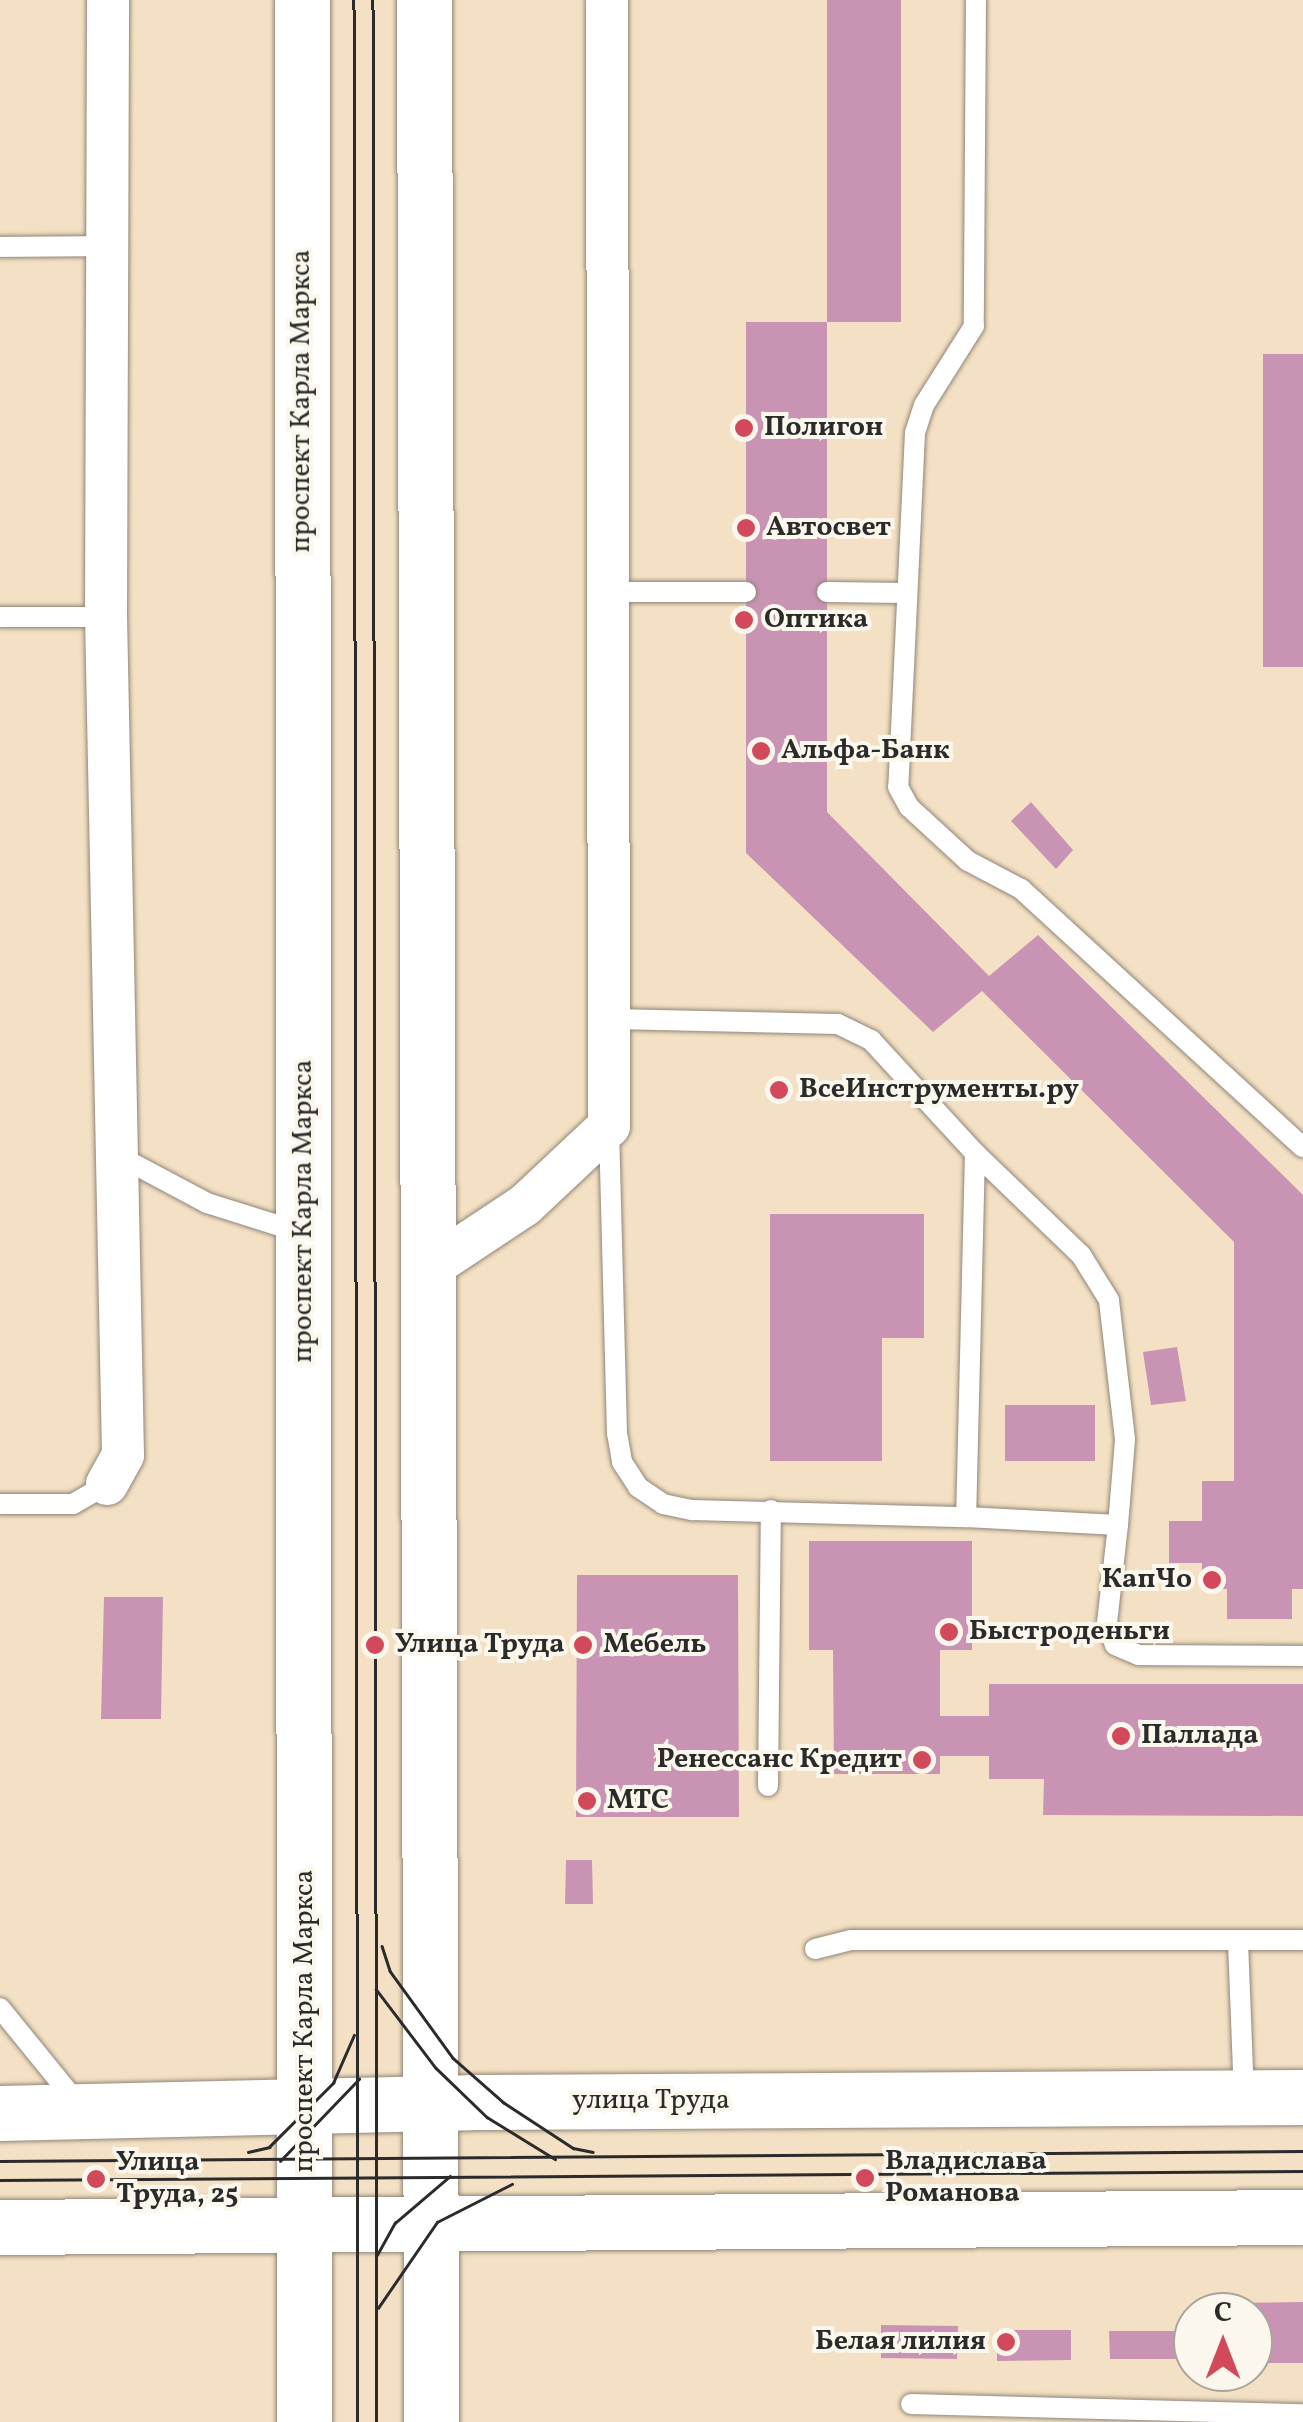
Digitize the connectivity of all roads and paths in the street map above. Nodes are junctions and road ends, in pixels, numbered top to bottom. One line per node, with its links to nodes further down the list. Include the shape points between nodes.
1 (108, 0): 6 (street)
2 (302, 0): 19 (main road, проспект Карла Маркса)
3 (424, 0): 20 (main road)
4 (607, 0): 8 (street)
5 (976, 0): 11 (lane, via 974,326 918,418)
6 (111, 246): 7 (lane); 13 (street)
7 (0, 247)
8 (608, 592): 9 (lane); 14 (street)
9 (746, 592)
10 (827, 592): 11 (lane)
11 (904, 593): 16 (lane, via 896,775 909,807 968,861 1022,889)
12 (0, 616): 13 (lane)
13 (106, 616): 17 (street)
14 (612, 1019): 15 (street); 18 (lane, via 850,1027 871,1040)
15 (609, 1126): 20 (street, via 525,1205); 23 (lane, via 622,1462 638,1487 663,1504)
16 (1303, 1147)
17 (113, 1153): 19 (lane, via 207,1203); 21 (street, via 123,1454)
18 (975, 1154): 24 (lane); 25 (lane, via 1081,1255 1109,1300 1125,1439)
19 (303, 1234): 35 (main road, проспект Карла Маркса)
20 (427, 1270): 34 (main road)
21 (107, 1484): 22 (lane, via 73,1504)
22 (0, 1504)
23 (771, 1510): 24 (lane); 27 (lane)
24 (966, 1517): 25 (lane)
25 (1118, 1525): 26 (lane, via 1106,1623 1115,1645 1138,1655)
26 (1303, 1656)
27 (768, 1786)
28 (1303, 1940): 29 (lane)
29 (1238, 1941): 30 (lane, via 851,1940); 32 (lane)
30 (815, 1949)
31 (0, 2008): 37 (lane)
32 (1244, 2098): 33 (main road, улица Труда); 34 (main road, улица Труда)
33 (1303, 2098)
34 (428, 2103): 35 (main road, улица Труда); 39 (main road)
35 (305, 2107): 37 (main road, улица Труда); 40 (main road, проспект Карла Маркса)
36 (0, 2113): 37 (main road, улица Труда)
37 (85, 2113)
38 (1303, 2217): 39 (main road)
39 (430, 2223): 40 (main road); 46 (main road)
40 (304, 2224): 41 (main road); 45 (main road, проспект Карла Маркса)
41 (0, 2227)
42 (911, 2404): 44 (lane)
43 (1303, 2414): 44 (lane)
44 (1016, 2415)
45 (304, 2422)
46 (431, 2422)

